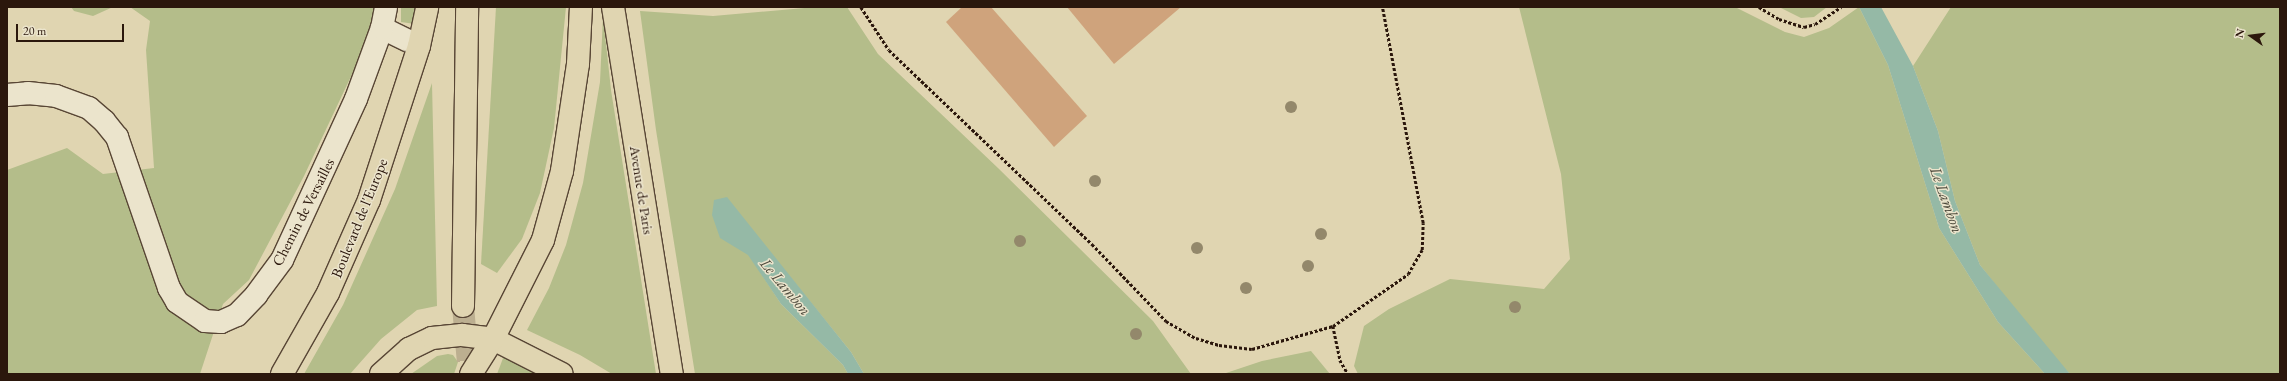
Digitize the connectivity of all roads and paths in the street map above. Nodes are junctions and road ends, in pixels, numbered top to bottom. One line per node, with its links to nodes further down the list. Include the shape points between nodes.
1 (428, 7): 15 (main road, Boulevard de l'Europe, via 419,46 369,200 328,293)
2 (467, 7): 12 (main road)
3 (581, 7): 14 (main road, via 578,64 562,171 543,240)
4 (613, 7): 19 (main road, Avenue de Paris)
5 (861, 7): 13 (path, via 888,50 1092,244 1166,321 1196,338 1219,345 1252,349)
6 (1382, 7): 13 (path, via 1423,223 1422,250 1408,274)
7 (1759, 7): 8 (path, via 1779,19 1804,27 1814,24)
8 (1841, 7)
9 (384, 17): 10 (street); 11 (street, Chemin de Versailles, via 356,99 282,260 256,295 237,315 221,322 205,321 177,302 169,288 117,137 89,108 76,103 56,96 28,93)
10 (407, 40)
11 (7, 95)
12 (462, 306)
13 (1333, 326): 20 (path, via 1340,360)
14 (493, 339): 16 (main road, via 462,335 432,338 409,349); 17 (main road); 18 (main road)
15 (282, 374)
16 (381, 374)
17 (470, 374)
18 (562, 374)
19 (672, 374)
20 (1348, 374)

